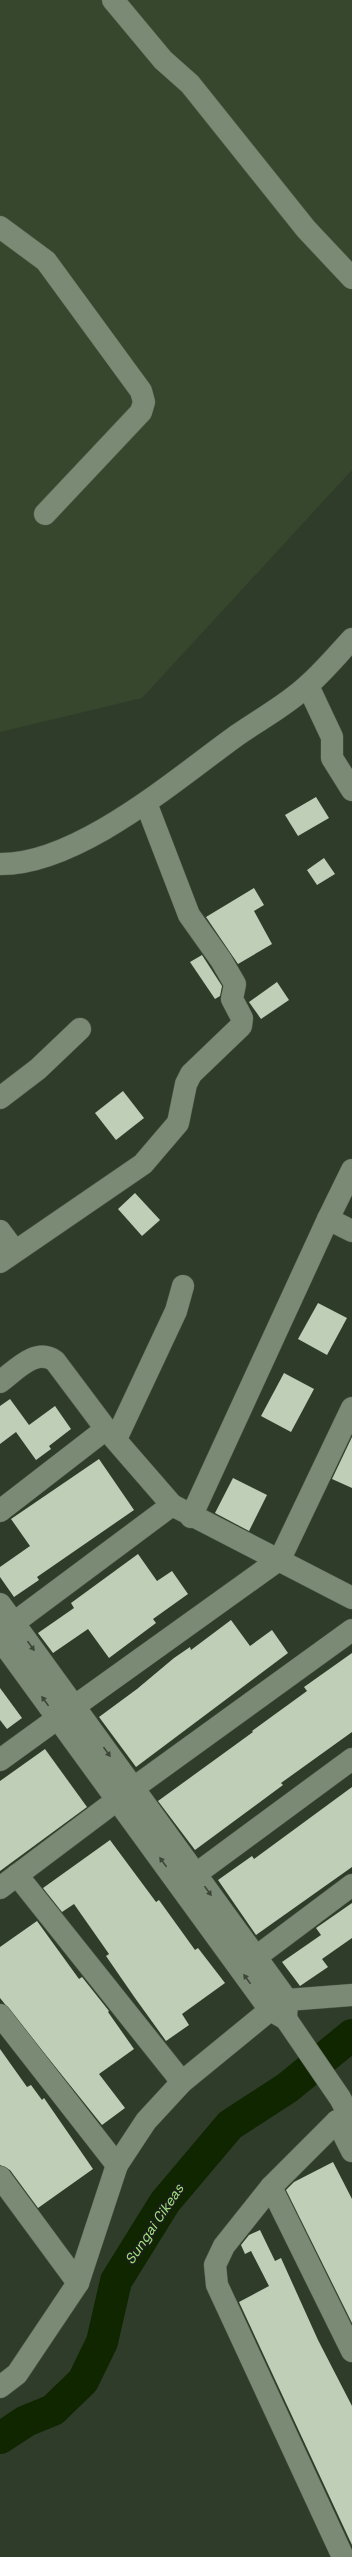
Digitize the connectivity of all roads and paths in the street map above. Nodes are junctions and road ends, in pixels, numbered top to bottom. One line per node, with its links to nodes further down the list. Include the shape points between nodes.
1 (114, 0): 3 (street, via 163,60 190,84 306,229)
2 (0, 226): 4 (street, via 46,262 141,391 144,402 141,412)
3 (352, 278)
4 (45, 514)
5 (352, 639): 6 (street)
6 (308, 686): 7 (street, via 332,737 332,758); 8 (street)
7 (352, 790)
8 (146, 803): 9 (street, via 70,848 29,862); 16 (street, via 189,915 235,984 232,999 242,1022 238,1031 191,1074 186,1084 178,1123 143,1164)
9 (0, 864)
10 (80, 1029): 11 (street, via 38,1068)
11 (0, 1098)
12 (352, 1170): 13 (street)
13 (328, 1219): 15 (street); 23 (street)
14 (0, 1231): 16 (street)
15 (352, 1231)
16 (7, 1256)
17 (183, 1286): 20 (street, via 176,1311)
18 (0, 1382): 20 (street, via 36,1356 50,1357 55,1360)
19 (352, 1408): 24 (street)
20 (111, 1434): 21 (street); 22 (street)
21 (172, 1505): 23 (street); 27 (street)
22 (0, 1511)
23 (191, 1517): 24 (street)
24 (280, 1560): 25 (street); 30 (street)
25 (352, 1598)
26 (0, 1604): 27 (street)
27 (7, 1627): 30 (street, one-way to 30)
28 (352, 1630): 33 (street)
29 (0, 1638): 30 (street, one-way to 29)
30 (66, 1712): 32 (street); 33 (street)
31 (352, 1759): 34 (street)
32 (0, 1760)
33 (126, 1794): 34 (street); 35 (street); 40 (street, one-way to 33)
34 (196, 1874): 38 (street, one-way to 38)
35 (17, 1875): 37 (street); 42 (street)
36 (352, 1885): 38 (street)
37 (0, 1888)
38 (256, 1957): 40 (street)
39 (352, 1995): 40 (street)
40 (281, 2010): 42 (street); 43 (street, via 340,2098)
41 (0, 2015): 45 (street)
42 (182, 2082): 45 (street, via 146,2121)
43 (346, 2119): 44 (street); 47 (street)
44 (352, 2151)
45 (117, 2165): 48 (street)
46 (0, 2178): 48 (street)
47 (271, 2187): 49 (street); 51 (street, via 224,2246 215,2265 217,2285)
48 (78, 2283): 50 (street, via 17,2374)
49 (352, 2352)
50 (0, 2387)
51 (343, 2557)

